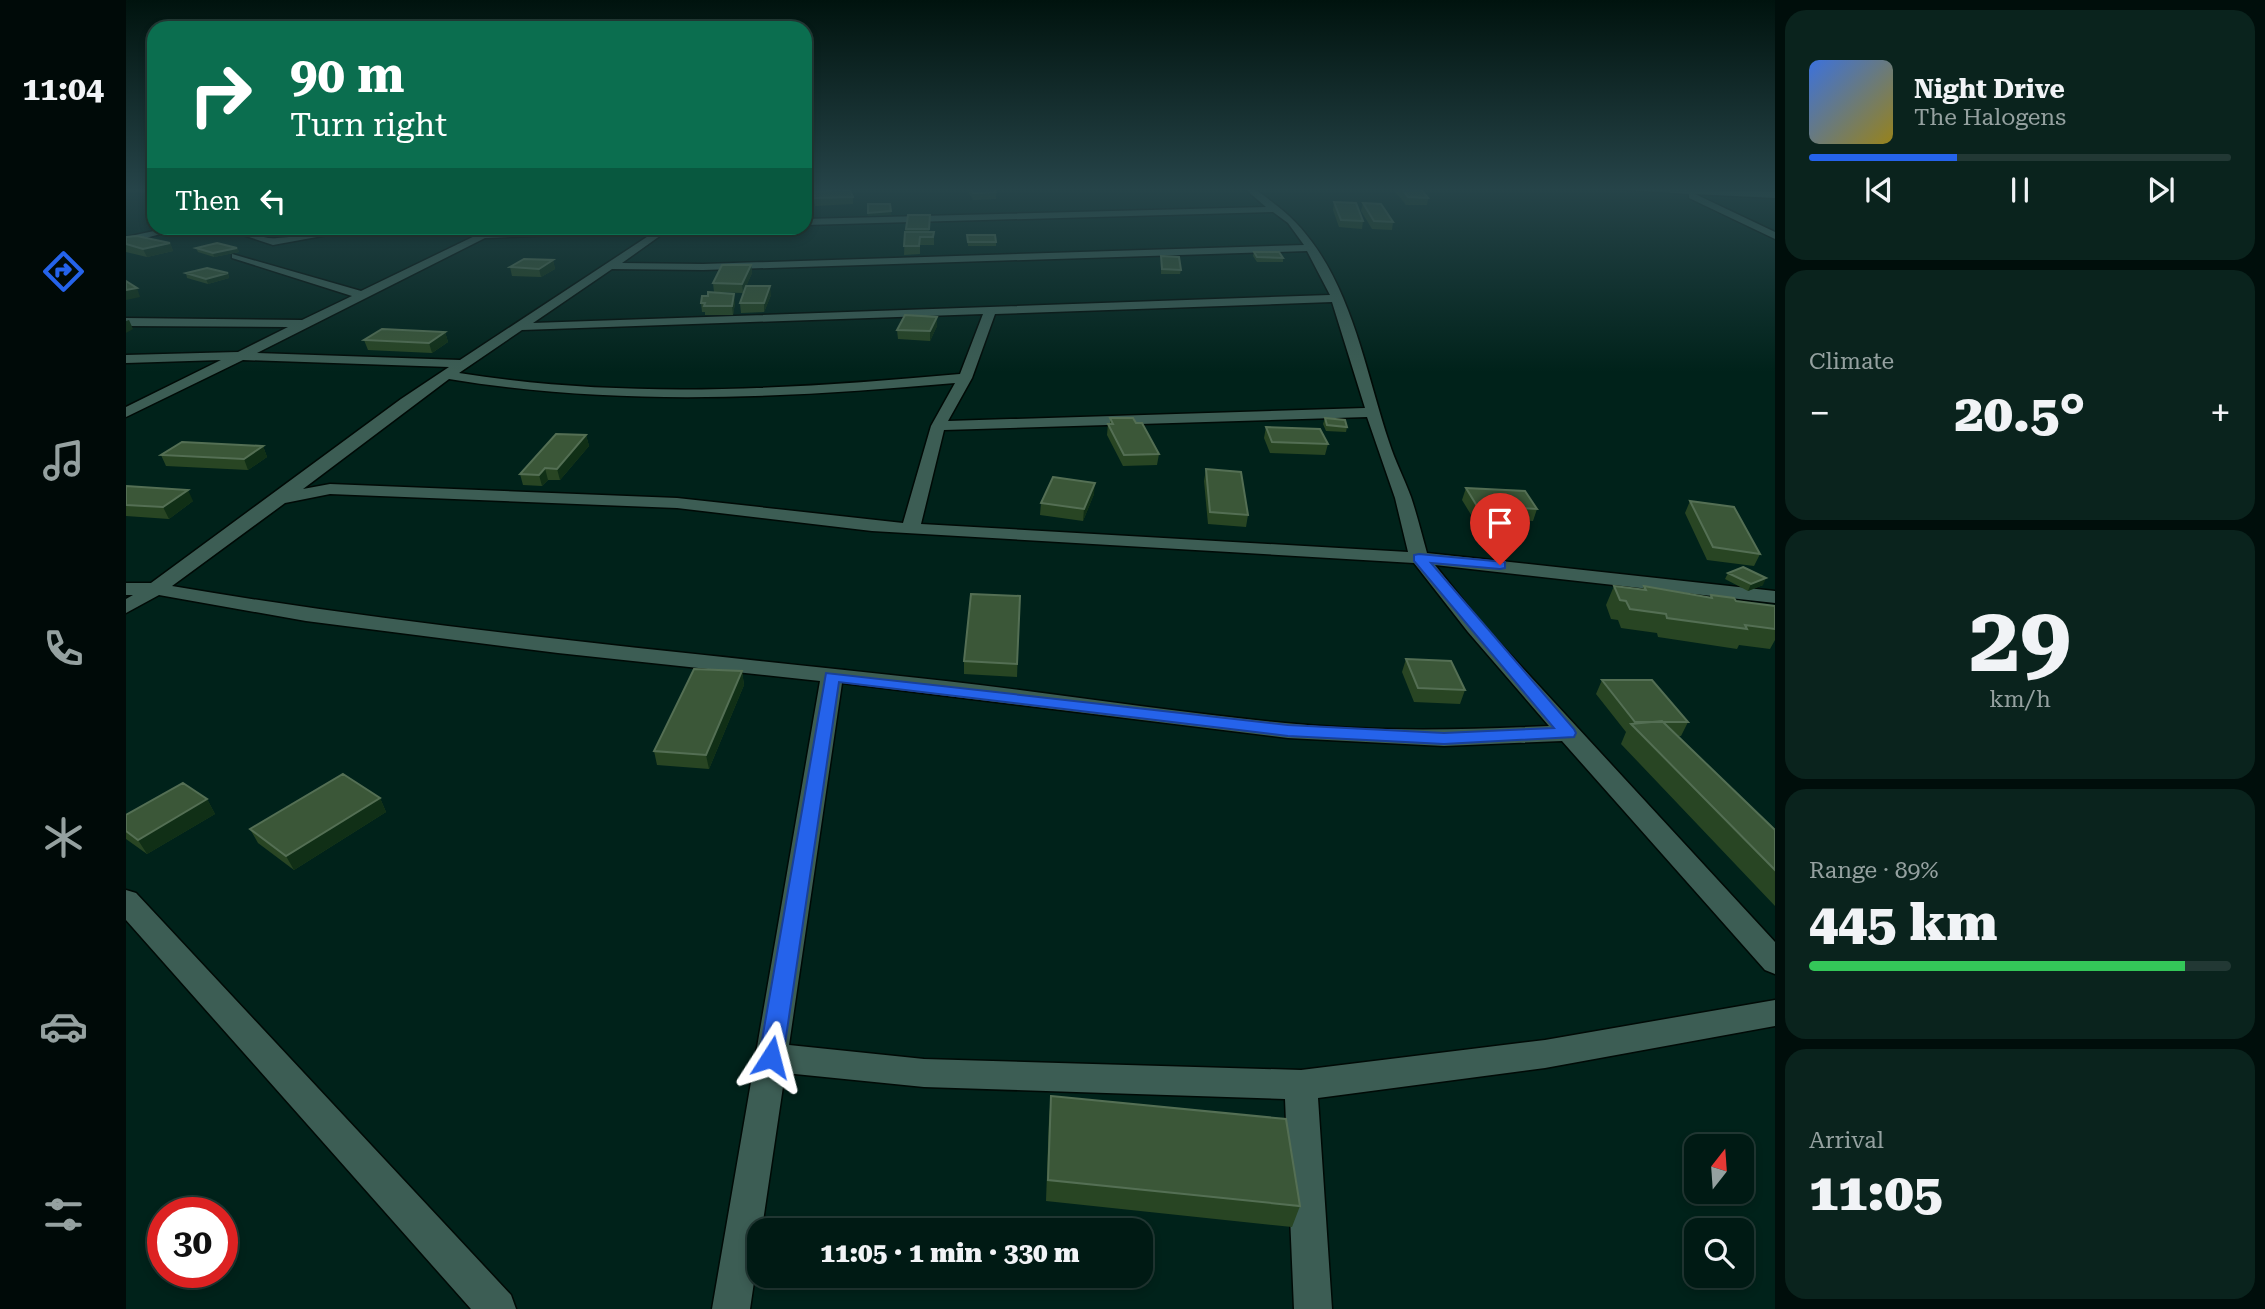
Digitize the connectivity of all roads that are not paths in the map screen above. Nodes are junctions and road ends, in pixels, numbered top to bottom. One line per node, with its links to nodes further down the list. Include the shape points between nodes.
1 (256, 249): 7 (street, via 236,256)
2 (452, 249): 7 (street)
3 (633, 249): 6 (street)
4 (1276, 249): 6 (street)
5 (1312, 249): 8 (street)
6 (606, 266): 12 (street)
7 (362, 295): 11 (street)
8 (1337, 298): 9 (street); 18 (street)
9 (991, 309): 12 (street); 17 (street)
10 (126, 322): 11 (street)
11 (304, 324): 13 (street)
12 (516, 327): 15 (street)
13 (242, 356): 14 (street); 15 (street); 19 (street)
14 (126, 359)
15 (463, 364): 16 (street)
16 (447, 375): 17 (street, via 506,387 640,396 768,395); 21 (street)
17 (965, 378): 20 (street)
18 (1374, 412): 20 (street); 25 (street)
19 (126, 414)
20 (938, 426): 24 (street)
21 (309, 476): 22 (street); 23 (street)
22 (330, 489): 23 (street); 24 (street, via 677,503)
23 (280, 499): 27 (street)
24 (911, 527): 25 (street)
25 (1419, 558): 28 (street); 31 (street)
26 (126, 589): 27 (street)
27 (156, 589): 29 (street); 30 (street, via 558,647)
28 (1775, 597)
29 (126, 607)
30 (832, 676): 31 (street, via 1288,731 1444,738); 35 (street)
31 (1568, 733): 33 (street)
32 (126, 901): 37 (street)
33 (1769, 948)
34 (1775, 1013): 36 (street, via 1545,1054)
35 (771, 1057): 36 (street, via 924,1073); 38 (street)
36 (1301, 1085): 39 (street)
37 (497, 1309)
38 (731, 1309)
39 (1313, 1309)

